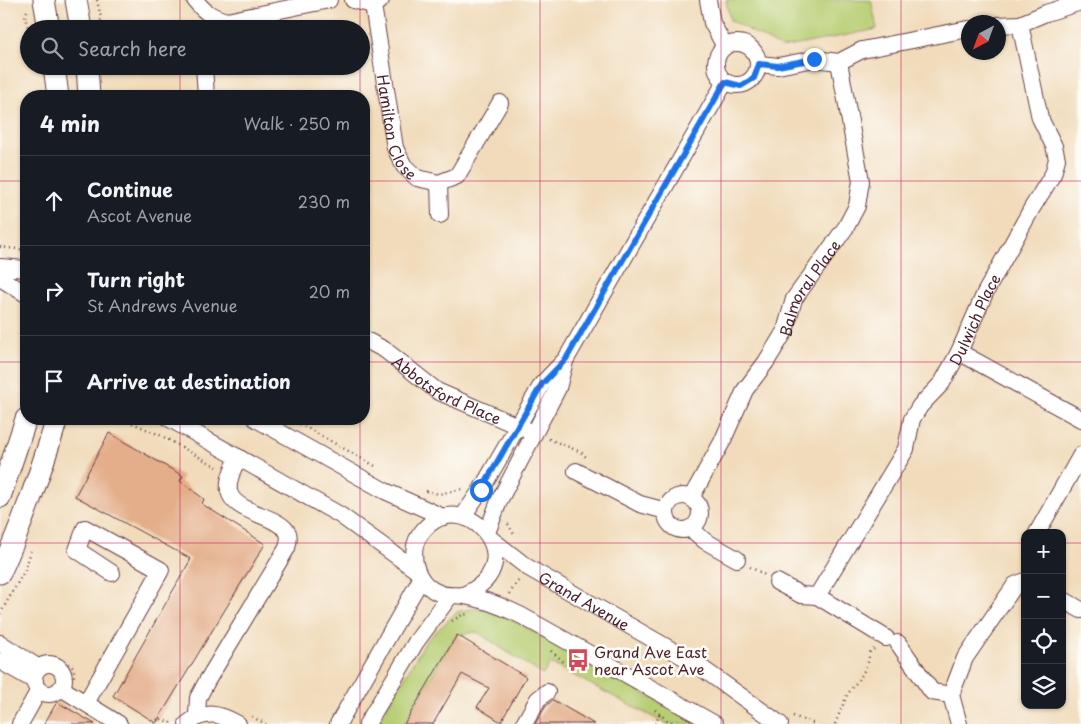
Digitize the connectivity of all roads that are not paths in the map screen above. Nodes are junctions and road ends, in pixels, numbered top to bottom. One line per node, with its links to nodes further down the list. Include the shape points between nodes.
1 (44, 0): 9 (main road)
2 (76, 0): 10 (main road)
3 (195, 0): 11 (street)
4 (329, 0): 12 (street)
5 (353, 0): 7 (street)
6 (708, 0): 16 (street, via 712,23)
7 (377, 2): 27 (street, Hamilton Close, via 395,148 404,166 417,178)
8 (1081, 2): 13 (street)
9 (47, 20)
10 (79, 20)
11 (210, 20)
12 (227, 20)
13 (1020, 24): 14 (street); 34 (street, Dulwich Place, via 1040,118 1057,159 1053,174 985,294)
14 (1006, 25)
15 (961, 29): 17 (street, via 862,50)
16 (724, 45): 18 (street, via 737,41 754,49); 22 (street, via 715,57 716,72)
17 (839, 62): 18 (street, via 814,59 778,66); 47 (street, Balmoral Place, via 861,181 857,206 846,227 794,299 785,331 745,390 722,442)
18 (759, 64): 22 (street, via 754,78 741,86)
19 (55, 75): 23 (main road)
20 (88, 75): 24 (main road)
21 (205, 75): 25 (street)
22 (725, 82): 35 (street)
23 (57, 90)
24 (89, 90)
25 (206, 90)
26 (500, 104): 27 (street, Hamilton Close, via 457,176)
27 (439, 183): 28 (street)
28 (440, 215)
29 (0, 267): 30 (street)
30 (20, 269)
31 (0, 278): 32 (street)
32 (20, 290)
33 (370, 342): 41 (street, Abbotsford Place, via 437,391)
34 (959, 352): 36 (street); 61 (street, Dulwich Place, via 942,383 920,406 912,420 906,449)
35 (566, 359): 41 (street, via 542,384); 42 (street)
36 (1081, 419)
37 (24, 425): 46 (main road)
38 (55, 425): 56 (main road, via 18,533)
39 (181, 425): 44 (street)
40 (267, 425): 50 (street, via 385,491)
41 (518, 426): 42 (street, Abbotsford Place); 49 (street)
42 (541, 436): 53 (street, via 499,501)
43 (1081, 455): 52 (street)
44 (238, 457): 57 (street, via 340,515); 71 (street, via 231,475 229,491 232,499 281,526 289,538 287,548 207,681)
45 (576, 470): 48 (street, via 640,504)
46 (0, 497)
47 (691, 498): 48 (street, via 675,498); 51 (street, via 700,514)
48 (666, 511): 51 (street, via 667,520 673,527 681,530)
49 (463, 516): 50 (street); 53 (street, Grand Avenue, via 477,522)
50 (443, 517): 57 (street, via 428,524 418,537 414,553)
51 (690, 528): 54 (street, via 705,541)
52 (1039, 529)
53 (489, 536): 60 (street, via 495,553 487,580 476,590); 79 (street, Grand Avenue, via 527,567 696,664)
54 (737, 559)
55 (112, 572): 70 (street, via 77,550 85,528 161,570)
56 (0, 573)
57 (419, 574): 60 (street, via 429,587 439,593); 75 (street)
58 (777, 582): 61 (street, via 801,595)
59 (1021, 583): 69 (street, via 1015,585 965,658)
60 (457, 596): 76 (street, via 436,615 416,642); 78 (street, via 500,605)
61 (817, 596): 69 (street, via 892,641 932,692)
62 (1066, 601): 63 (street)
63 (1081, 610)
64 (0, 644): 66 (street)
65 (0, 661): 66 (street)
66 (38, 680): 67 (street, via 48,694); 67 (street, via 48,664 53,664 61,670 64,679); 72 (street)
67 (61, 688): 70 (street)
68 (547, 692): 77 (street, via 538,699)
69 (951, 696): 80 (street)
70 (86, 703): 73 (street)
71 (192, 720): 74 (street, via 222,715)
72 (20, 724)
73 (119, 724)
74 (238, 724)
75 (338, 724)
76 (367, 724)
77 (524, 724)
78 (715, 724)
79 (780, 724)
80 (959, 724)

